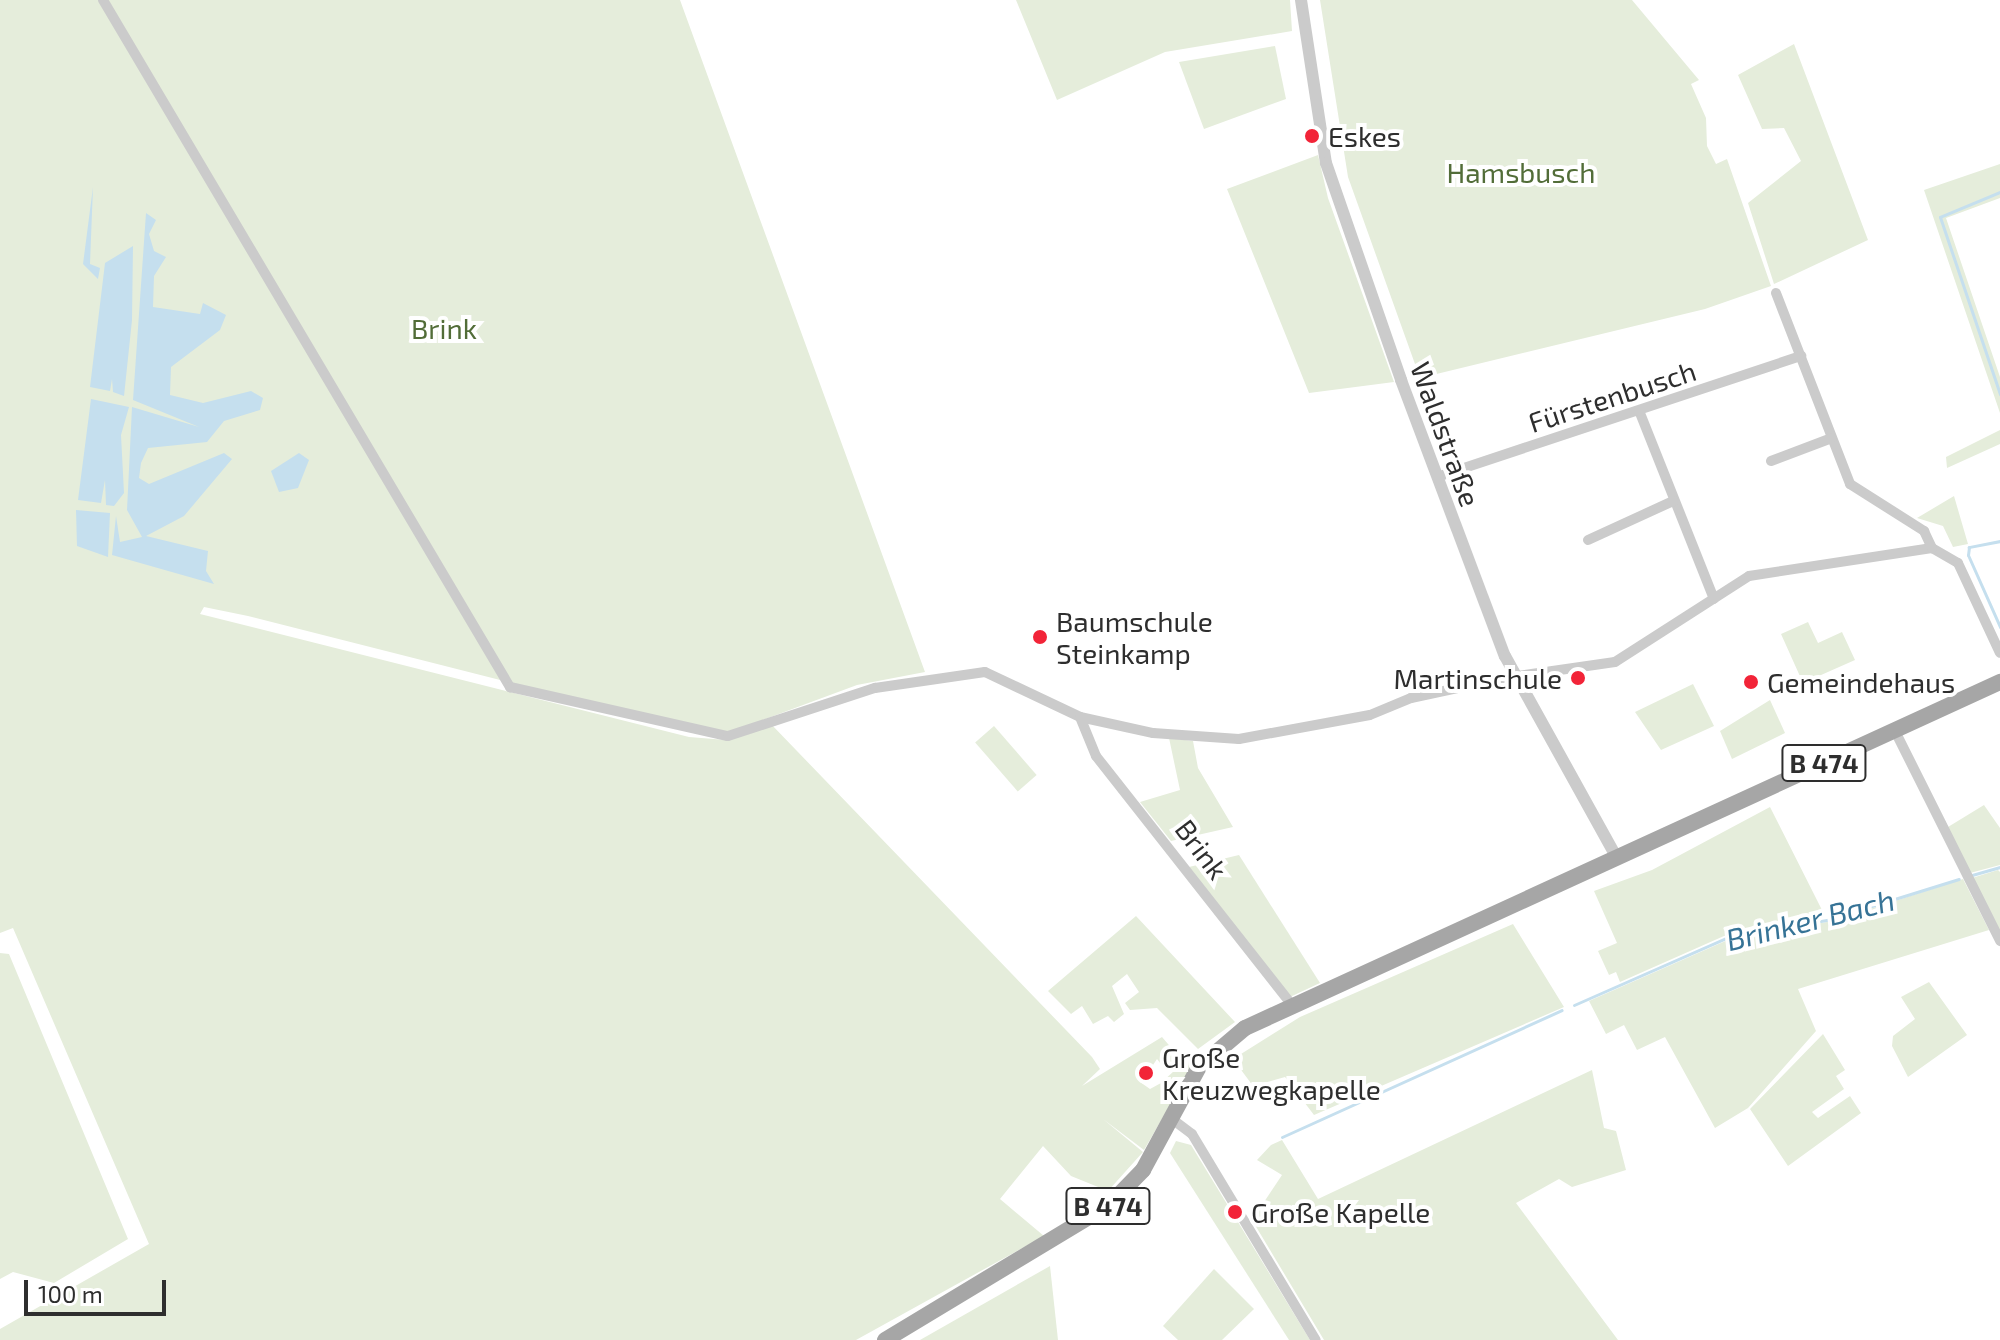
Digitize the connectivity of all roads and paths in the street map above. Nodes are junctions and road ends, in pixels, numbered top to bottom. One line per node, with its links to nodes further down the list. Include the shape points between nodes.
1 (103, 0): 16 (street, via 510,687 728,736 875,688 985,672)
2 (1301, 0): 8 (street, Waldstraße, via 1330,178)
3 (1776, 293): 4 (street)
4 (1801, 356): 5 (street, Fürstenbusch); 6 (street)
5 (1640, 413): 8 (street, Fürstenbusch); 9 (street)
6 (1832, 438): 7 (street); 11 (street, via 1850,484 1924,531)
7 (1771, 461)
8 (1437, 477): 14 (street, Waldstraße)
9 (1673, 501): 10 (street); 12 (street)
10 (1588, 540)
11 (1932, 548): 12 (street, via 1754,575); 13 (street, via 1958,563)
12 (1714, 599): 14 (street, via 1624,659)
13 (2000, 653)
14 (1516, 679): 16 (street, via 1239,739 1153,733); 18 (street, Waldstraße)
15 (2000, 682): 17 (main road, B 474)
16 (1080, 717): 20 (street, Brink, via 1096,756)
17 (1895, 731): 18 (main road, B 474); 19 (street)
18 (1617, 858): 20 (main road, B 474)
19 (1999, 939)
20 (1293, 1006): 21 (main road, B 474, via 1215,1050)
21 (1172, 1119): 22 (main road, B 474, via 1143,1170 1087,1222); 23 (street, via 1192,1134)
22 (885, 1340)
23 (1316, 1340)

